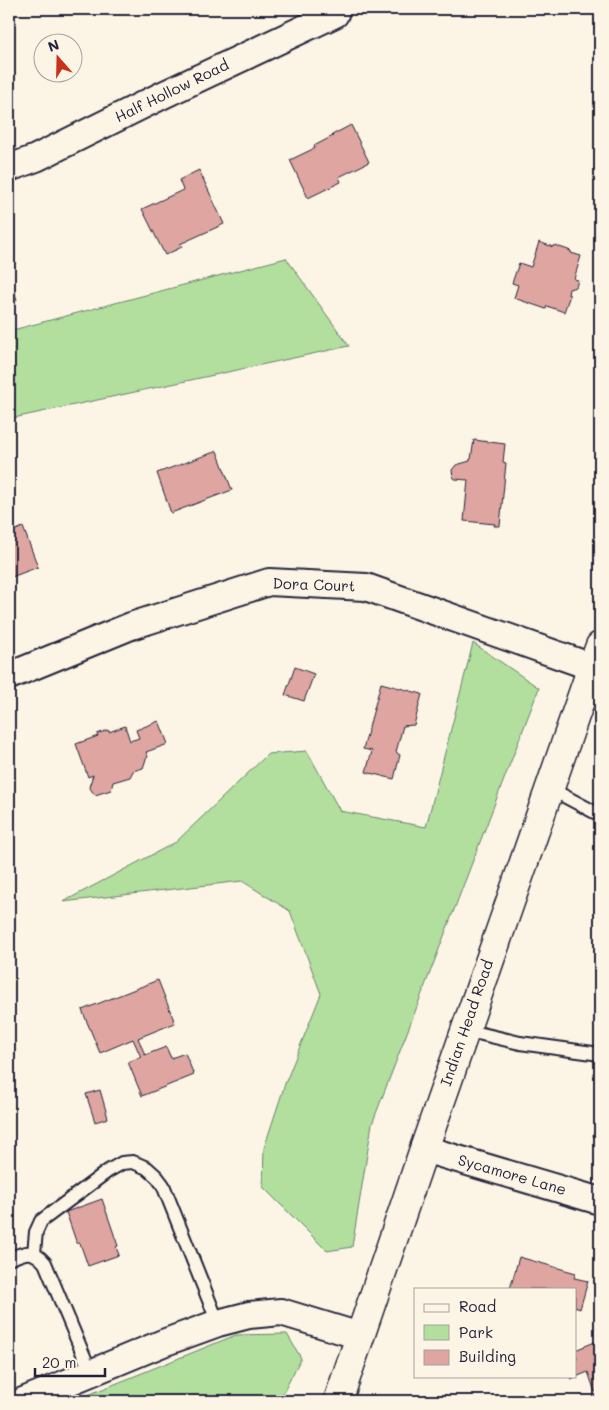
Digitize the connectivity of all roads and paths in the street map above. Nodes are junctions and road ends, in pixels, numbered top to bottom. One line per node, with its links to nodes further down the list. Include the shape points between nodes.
1 (335, 14): 2 (street, Half Hollow Road)
2 (9, 168)
3 (596, 657): 4 (street, Dora Court, via 366,587 269,582 131,626); 5 (main road, Indian Head Road)
4 (9, 676)
5 (549, 788): 6 (lane); 7 (main road, Indian Head Road)
6 (600, 815)
7 (465, 1030): 8 (lane, via 520,1043); 9 (main road, Indian Head Road)
8 (600, 1054)
9 (424, 1149): 10 (street, Sycamore Lane); 14 (main road, Indian Head Road)
10 (600, 1201)
11 (34, 1253): 12 (lane, via 24,1252); 13 (lane, via 36,1232 41,1221 108,1171 122,1163 133,1162 147,1168 163,1185); 15 (lane, via 45,1263)
12 (9, 1259)
13 (218, 1323): 14 (street, via 249,1315 281,1312); 15 (street)
14 (360, 1336): 17 (main road, Indian Head Road)
15 (91, 1373): 16 (street)
16 (23, 1401)
17 (338, 1401)

